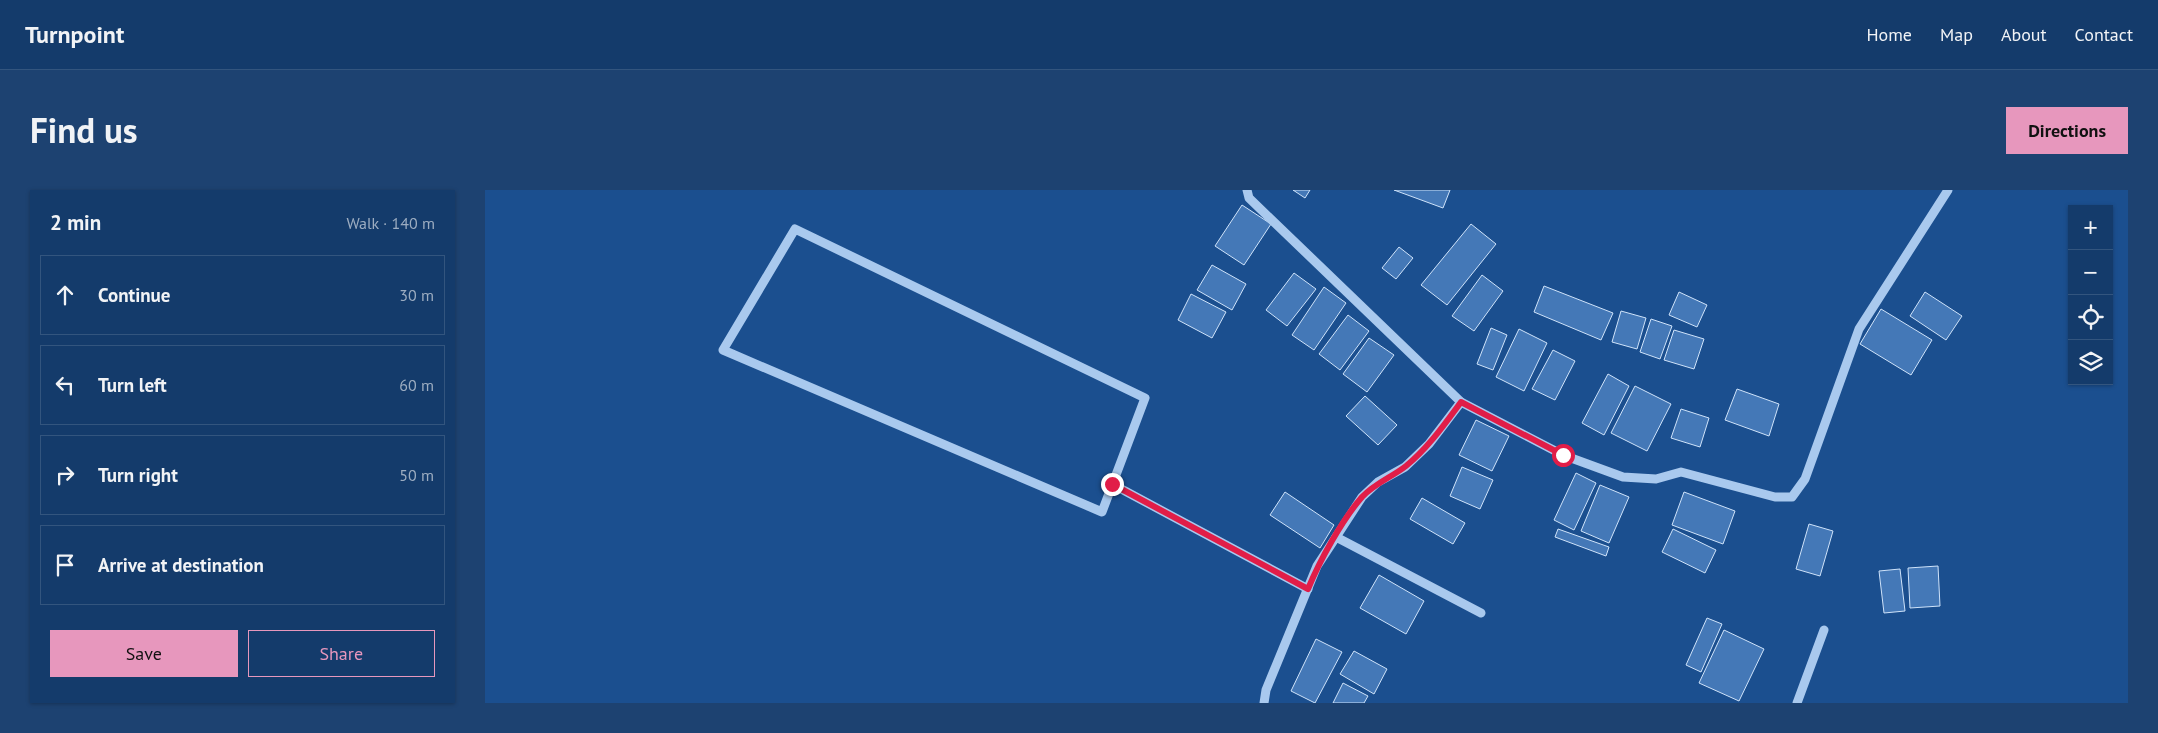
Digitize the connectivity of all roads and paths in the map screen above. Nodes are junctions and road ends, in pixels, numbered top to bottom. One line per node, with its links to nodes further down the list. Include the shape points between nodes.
1 (1247, 190): 3 (street, via 1249,198)
2 (1948, 190): 3 (street, via 1859,329 1805,479 1792,496 1775,496 1681,472 1656,479 1623,477 1563,455)
3 (1461, 402): 5 (street, via 1429,444 1405,467 1378,482 1362,497)
4 (1112, 484): 4 (street, via 1102,512 723,350 795,229 1145,398); 6 (street)
5 (1336, 537): 6 (street, via 1317,566); 7 (street)
6 (1308, 589): 9 (street, via 1266,690)
7 (1481, 613)
8 (1824, 630): 10 (street)
9 (1264, 703)
10 (1797, 703)

